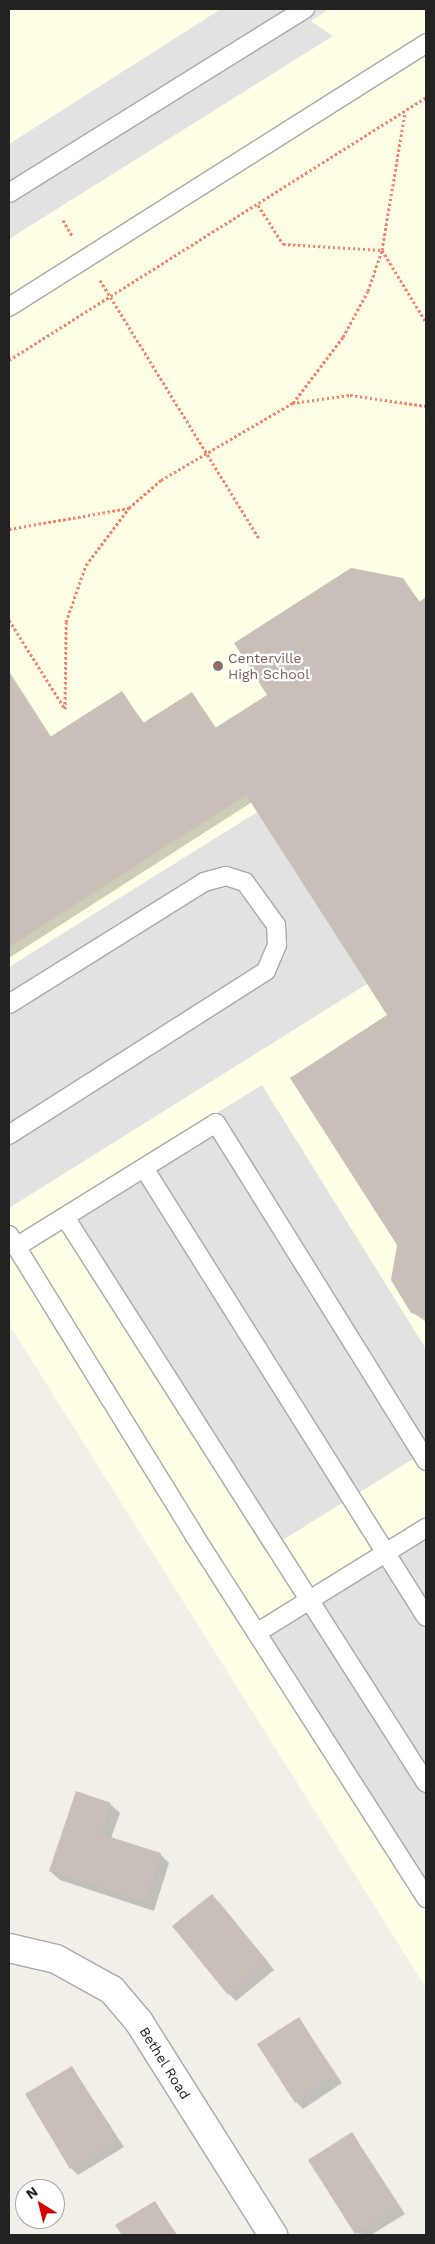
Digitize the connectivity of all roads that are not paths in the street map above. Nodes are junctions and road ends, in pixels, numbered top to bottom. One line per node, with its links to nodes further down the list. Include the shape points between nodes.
1 (305, 9): 3 (lane)
2 (426, 43): 4 (lane)
3 (9, 193)
4 (9, 307)
5 (9, 1004): 6 (lane, via 204,882 226,876 245,882 276,925 277,945 266,971)
6 (9, 1135)
7 (144, 1168): 8 (lane); 10 (lane, via 216,1124); 12 (lane)
8 (65, 1217): 9 (lane); 13 (lane)
9 (13, 1241): 15 (lane)
10 (426, 1461)
11 (426, 1528): 12 (lane)
12 (386, 1553): 13 (lane); 14 (lane)
13 (310, 1599): 15 (lane); 16 (lane)
14 (426, 1617)
15 (258, 1632): 17 (lane)
16 (426, 1783)
17 (426, 1898)
18 (9, 1948): 19 (street, Bethel Road, via 56,1959 112,1990 139,2022)
19 (274, 2235)

